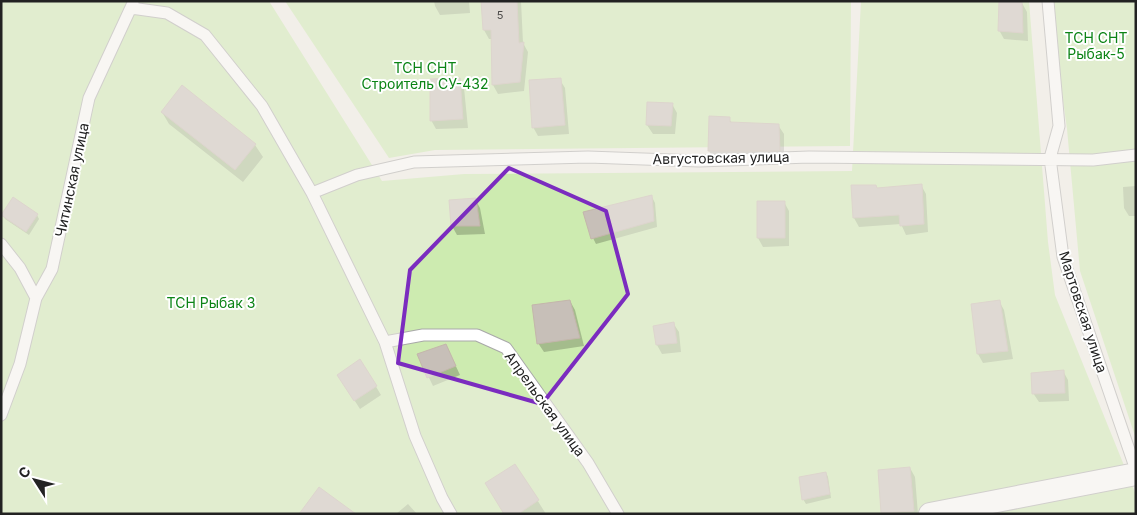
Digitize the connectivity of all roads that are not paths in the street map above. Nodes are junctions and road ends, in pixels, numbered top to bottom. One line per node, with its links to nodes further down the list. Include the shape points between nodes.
1 (1048, 1): 4 (lane, Мартовская улица, via 1059,126)
2 (132, 5): 5 (lane, via 167,13 205,35 262,106); 7 (lane, Читинская улица, via 89,98 52,269)
3 (1136, 155): 4 (lane, Августовская улица, via 1093,160)
4 (1050, 158): 5 (lane, Августовская улица, via 809,157 699,161 588,157 414,162 357,175); 10 (lane, Мартовская улица, via 1063,256)
5 (312, 193): 8 (lane)
6 (1, 244): 7 (lane, via 20,268)
7 (36, 298): 9 (lane, Читинская улица, via 20,364)
8 (385, 342): 12 (lane, via 415,436); 13 (lane, Апрельская улица, via 423,335 477,335 506,348 588,463)
9 (1, 415)
10 (1136, 470)
11 (1136, 474): 14 (street)
12 (451, 514)
13 (618, 514)
14 (930, 514)

